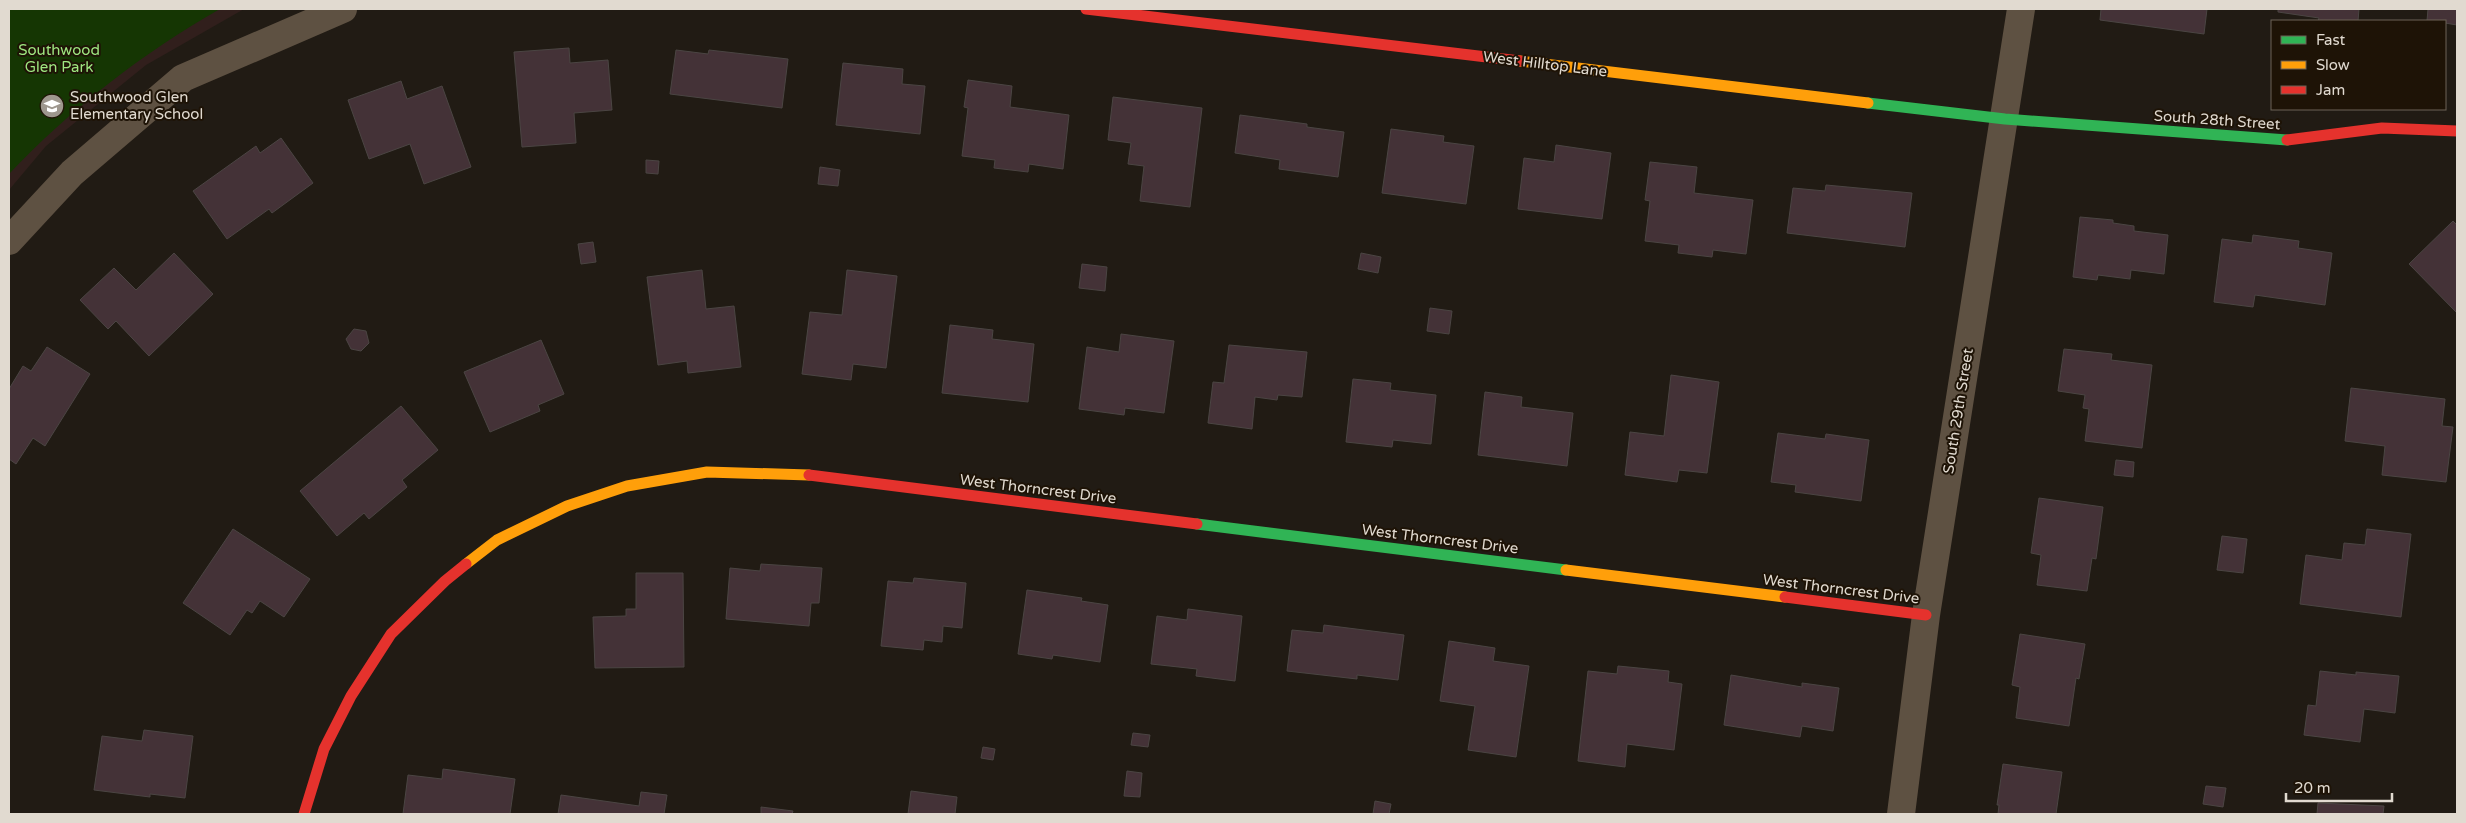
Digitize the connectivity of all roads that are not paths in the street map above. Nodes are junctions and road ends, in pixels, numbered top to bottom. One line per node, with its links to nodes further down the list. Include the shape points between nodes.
1 (343, 9): 6 (street, via 183,78 72,174)
2 (1086, 9): 4 (street, West Hilltop Lane)
3 (2021, 9): 4 (street, South 29th Street)
4 (2005, 119): 5 (street, South 28th Street, via 2280,141 2382,128); 7 (street, South 29th Street)
5 (2457, 131)
6 (9, 241)
7 (1926, 615): 8 (street, West Thorncrest Drive, via 804,475 707,472 627,486 566,506 497,540 445,581 391,634 351,696 324,749); 9 (street, South 29th Street)
8 (304, 814)
9 (1901, 814)

